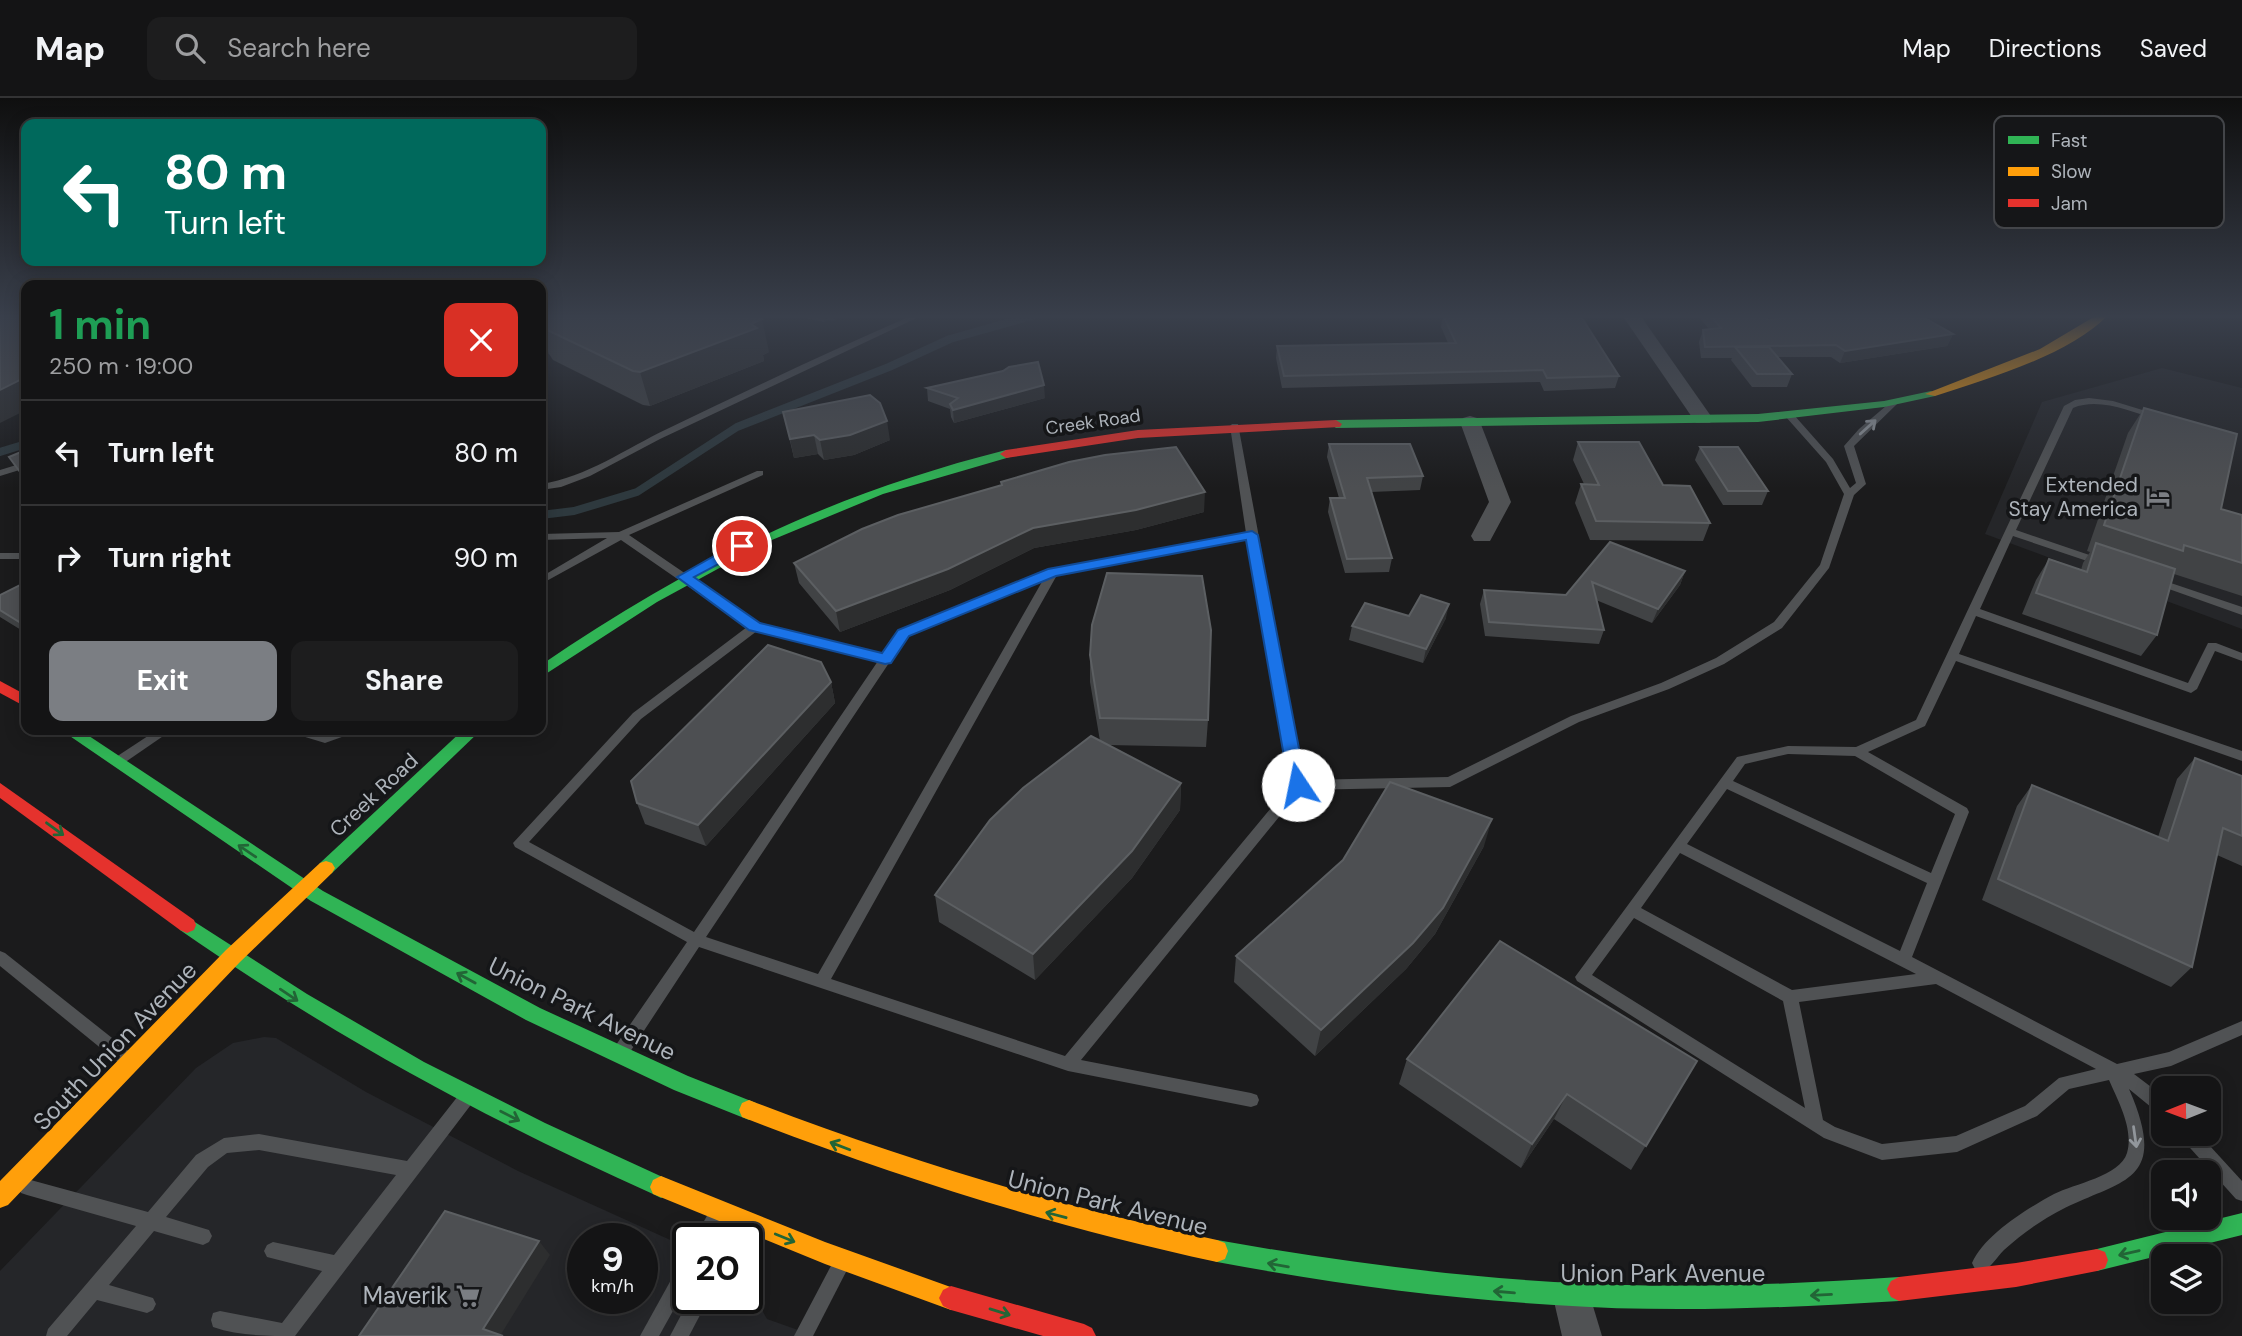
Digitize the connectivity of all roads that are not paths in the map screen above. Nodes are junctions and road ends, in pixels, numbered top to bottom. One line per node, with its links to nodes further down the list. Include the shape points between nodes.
1 (794, 373): 13 (lane, via 658,436 586,476)
2 (1671, 373): 7 (street)
3 (1985, 373): 4 (main road, Creek Road)
4 (1893, 403): 5 (main road, Creek Road); 14 (lane, one-way to 4, via 1861,484 1849,446)
5 (1791, 417): 7 (main road, Creek Road); 14 (lane, via 1830,461)
6 (2165, 418): 15 (lane, via 2101,401 2069,405)
7 (1703, 419): 8 (main road, Creek Road)
8 (1470, 422): 9 (main road, Creek Road); 18 (street, via 1500,502)
9 (1235, 426): 17 (lane); 25 (main road, Creek Road, via 1084,440 988,457 844,501)
10 (21, 467): 11 (lane)
11 (0, 473)
12 (760, 473): 16 (lane)
13 (546, 487)
14 (1849, 494): 46 (lane, via 1825,566 1778,625 1720,661 1575,719 1450,782)
15 (2011, 532): 22 (lane); 27 (lane)
16 (621, 535): 19 (lane); 25 (lane); 26 (lane)
17 (1252, 535): 23 (lane); 46 (lane)
18 (1482, 536)
19 (546, 537)
20 (0, 556): 21 (lane)
21 (21, 556)
22 (2113, 567)
23 (1053, 572): 32 (lane, via 903,633); 57 (lane)
24 (2139, 576): 28 (lane)
25 (684, 577): 29 (lane); 33 (main road, Creek Road, via 588,636)
26 (546, 578)
27 (1973, 611): 30 (lane); 31 (lane, via 2192,689 2212,646)
28 (2242, 611)
29 (755, 626): 32 (lane); 52 (lane, via 637,716 520,843)
30 (1952, 656): 42 (lane, via 1921,723); 43 (lane)
31 (2242, 657)
32 (885, 659): 52 (lane)
33 (546, 668)
34 (21, 683): 35 (lane)
35 (4, 688): 36 (main road)
36 (21, 699)
37 (76, 735): 44 (main road, Union Park Avenue)
38 (158, 735): 44 (lane)
39 (312, 735): 40 (lane, via 325,739)
40 (336, 735)
41 (468, 735): 50 (main road, Creek Road)
42 (1857, 752): 45 (lane, via 1788,750 1741,760); 49 (lane, via 1962,812)
43 (2242, 756)
44 (117, 762): 50 (main road, Union Park Avenue, one-way to 44)
45 (1725, 783): 48 (lane); 49 (lane)
46 (1298, 785): 62 (lane)
47 (0, 789): 53 (main road, one-way to 53)
48 (1678, 846): 51 (lane); 55 (lane)
49 (1935, 881): 55 (lane)
50 (303, 889): 53 (main road, Creek Road); 60 (main road, Union Park Avenue, one-way to 50)
51 (1632, 910): 58 (lane); 67 (lane, via 1582,977)
52 (696, 940): 57 (lane); 60 (lane)
53 (233, 956): 61 (main road, South Union Avenue); 64 (main road, one-way to 64, via 375,1047)
54 (0, 957): 61 (lane)
55 (1905, 959): 56 (lane)
56 (1938, 977): 58 (lane); 63 (lane)
57 (821, 982): 62 (lane)
58 (1790, 997): 67 (lane)
59 (2242, 1028): 63 (lane, via 2171,1059)
60 (618, 1056): 86 (main road, Union Park Avenue, one-way to 60, via 1439,1287 1307,1270 1087,1224 880,1161)
61 (130, 1062): 70 (main road, South Union Avenue)
62 (1068, 1064): 66 (lane)
63 (2114, 1073): 65 (lane); 67 (lane, via 2065,1083 2031,1111 1956,1144 1882,1152); 83 (lane, one-way to 83, via 2138,1145 2132,1163 2116,1177 2063,1198 2006,1234 1981,1262)
64 (468, 1095): 69 (lane); 73 (main road, one-way to 73)
65 (2151, 1096)
66 (1251, 1100)
67 (1816, 1124)
68 (2199, 1146): 71 (lane)
69 (411, 1170): 75 (lane, via 259,1142 224,1146 202,1161); 82 (lane)
70 (13, 1183): 72 (main road, South Union Avenue); 75 (lane)
71 (2242, 1193)
72 (0, 1197)
73 (719, 1211): 74 (main road); 76 (lane)
74 (743, 1220): 77 (lane); 81 (main road, one-way to 81)
75 (152, 1222): 79 (lane); 84 (lane)
76 (712, 1223)
77 (741, 1223)
78 (2242, 1224): 83 (main road, Union Park Avenue, one-way to 83, via 2099,1260)
79 (202, 1237)
80 (273, 1251): 82 (lane)
81 (844, 1260): 94 (lane); 95 (main road, one-way to 95)
82 (338, 1265): 90 (lane)
83 (1975, 1282): 86 (main road, Union Park Avenue, one-way to 86, via 1745,1299)
84 (94, 1290): 87 (lane); 91 (lane)
85 (672, 1295): 92 (lane)
86 (1572, 1297): 96 (street)
87 (148, 1304)
88 (691, 1314): 93 (lane)
89 (219, 1320): 90 (lane)
90 (285, 1334)
91 (55, 1336)
92 (649, 1336)
93 (679, 1336)
94 (803, 1336)
95 (1084, 1336)
96 (1582, 1336)

